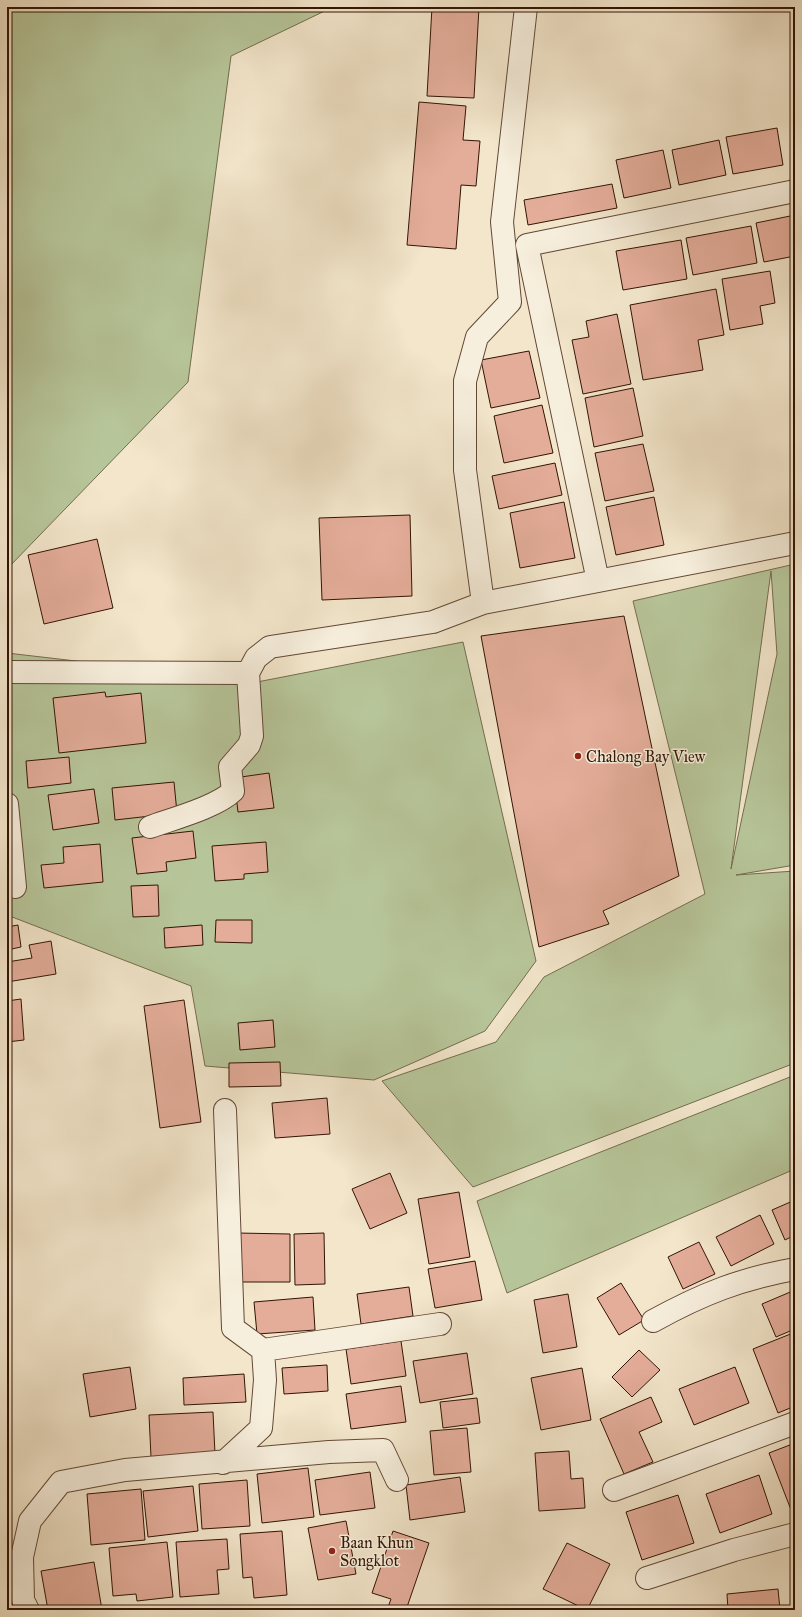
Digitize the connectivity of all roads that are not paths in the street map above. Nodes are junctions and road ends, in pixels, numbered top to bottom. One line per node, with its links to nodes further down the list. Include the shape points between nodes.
1 (526, 7): 5 (street, via 502,222 510,302 477,337 465,381 465,470)
2 (795, 191): 4 (street, via 527,245)
3 (795, 543): 4 (street)
4 (598, 581): 5 (street)
5 (484, 603): 7 (street, via 433,622 270,647 256,658)
6 (7, 672): 7 (street)
7 (248, 673): 9 (street, via 252,736 249,745 230,767 233,791 217,802)
8 (7, 804): 10 (street)
9 (150, 827)
10 (15, 887)
11 (225, 1110): 15 (street, via 233,1328)
12 (795, 1269): 13 (street, via 738,1281 692,1300)
13 (653, 1321)
14 (440, 1324): 15 (street)
15 (263, 1350): 17 (street, via 265,1380 261,1428)
16 (795, 1423): 19 (street)
17 (223, 1463): 18 (street, via 329,1452 383,1450); 22 (street, via 125,1470 61,1482 30,1520 22,1557 22,1600)
18 (397, 1480)
19 (614, 1490)
20 (795, 1534): 21 (street, via 734,1550)
21 (647, 1578)
22 (28, 1610)

